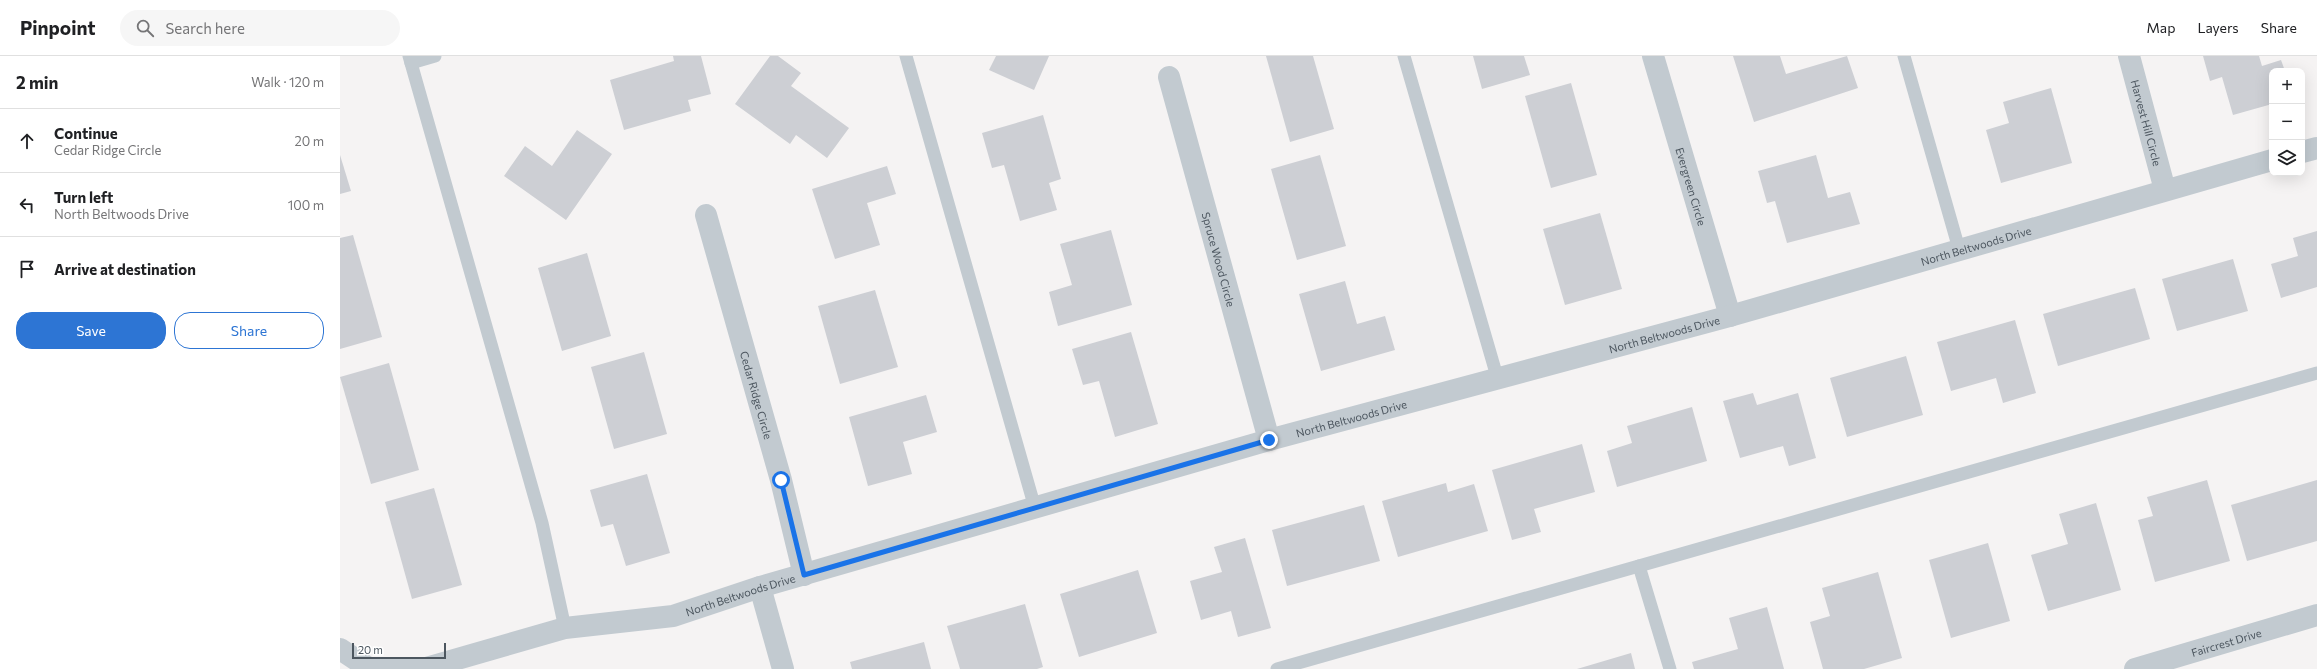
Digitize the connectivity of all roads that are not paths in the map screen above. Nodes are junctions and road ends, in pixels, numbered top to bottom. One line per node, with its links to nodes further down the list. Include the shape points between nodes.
1 (435, 56): 7 (lane)
2 (906, 56): 19 (lane)
3 (1404, 56): 17 (lane)
4 (1653, 56): 15 (street, Evergreen Circle)
5 (1904, 56): 14 (lane)
6 (2129, 56): 12 (street, Harvest Hill Circle)
7 (410, 60): 24 (lane, via 542,523)
8 (1169, 78): 18 (street, Spruce Wood Circle)
9 (2317, 148): 10 (street)
10 (2305, 151)
11 (2269, 161): 12 (street, North Beltwoods Drive)
12 (2165, 190): 14 (street, North Beltwoods Drive)
13 (706, 215): 21 (street, Cedar Ridge Circle, via 781,480)
14 (1959, 249): 15 (street, North Beltwoods Drive)
15 (1730, 316): 17 (street, North Beltwoods Drive)
16 (2317, 373): 20 (lane)
17 (1498, 380): 18 (street, North Beltwoods Drive)
18 (1269, 440): 19 (street, North Beltwoods Drive)
19 (1035, 508): 21 (street, North Beltwoods Drive)
20 (1639, 566): 27 (lane); 28 (lane)
21 (804, 575): 22 (street, North Beltwoods Drive)
22 (760, 588): 24 (street, North Beltwoods Drive, via 673,616); 26 (street)
23 (2317, 615): 29 (street, Faircrest Drive)
24 (565, 628): 25 (street, North Beltwoods Drive, via 426,668 370,669)
25 (340, 649)
26 (783, 669)
27 (1277, 669)
28 (1670, 669)
29 (2134, 669)

